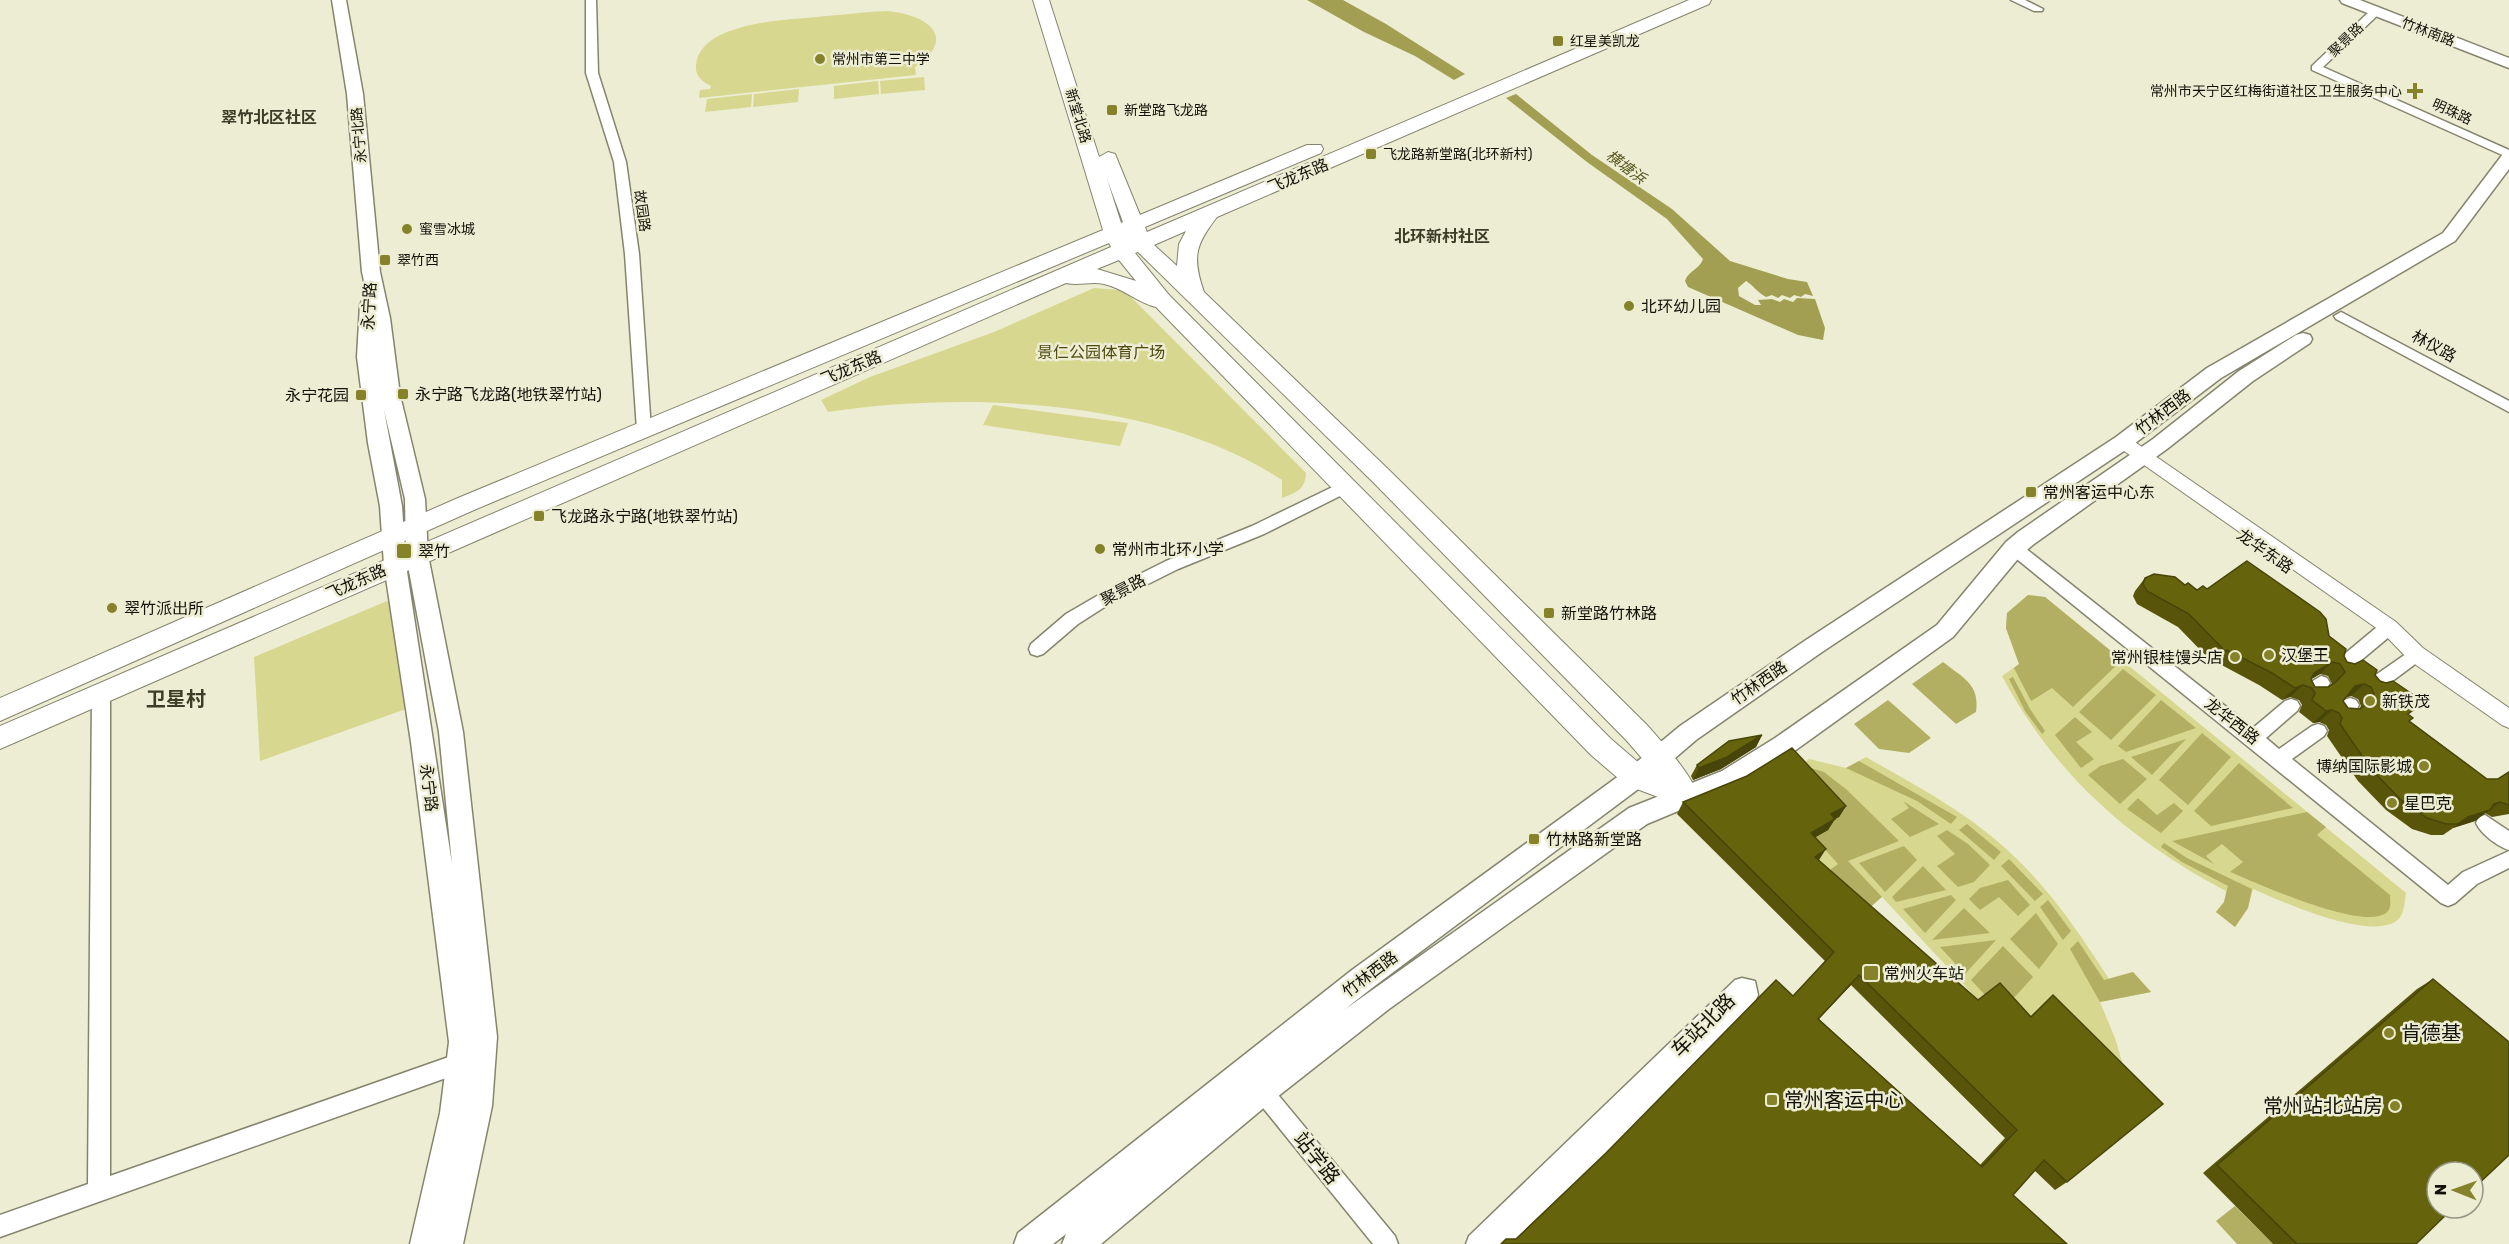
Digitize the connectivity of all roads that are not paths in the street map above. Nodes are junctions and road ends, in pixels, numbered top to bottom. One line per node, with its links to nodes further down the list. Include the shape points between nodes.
1 (339, 0): 18 (main road, 永宁北路, via 355,94)
2 (591, 0): 24 (street, 故园路, via 592,73 620,162 633,254)
3 (1041, 0): 17 (main road, 新堂北路)
4 (1668, 0): 17 (main road, 飞龙东路, via 1166,214)
5 (1704, 0): 16 (main road, 飞龙东路)
6 (2016, 0): 9 (street)
7 (2347, 0): 8 (main road, 竹林南路)
8 (2374, 6): 10 (main road, 竹林南路); 11 (main road, 竹林南路); 12 (street, 聚景路)
9 (2038, 9)
10 (2509, 54)
11 (2509, 63)
12 (2316, 68): 14 (street, 明珠路)
13 (1087, 88): 17 (main road, 新堂北路)
14 (2509, 156): 25 (main road, 竹林西路, via 2449,237 2214,373)
15 (2509, 182): 22 (main road, 竹林西路, via 2461,243)
16 (1212, 213): 17 (main road, 飞龙东路); 20 (main road, via 1198,226 1188,244 1185,269)
17 (1128, 238): 19 (main road, 飞龙东路); 20 (main road); 21 (main road); 24 (main road, 飞龙东路)
18 (371, 272): 28 (main road, 永宁路, via 390,395 415,499); 29 (main road, 永宁路, via 368,357)
19 (1035, 289): 21 (main road, via 1078,277 1102,276 1129,284); 31 (main road, 飞龙东路)
20 (1195, 296): 45 (main road, via 1381,476)
21 (1170, 308): 27 (main road)
22 (2341, 316): 23 (street, 林仪路); 26 (main road, 竹林西路, via 2246,376)
23 (2509, 407)
24 (644, 430): 28 (main road, 飞龙东路)
25 (2120, 444): 26 (street, 龙华东路); 45 (main road, 竹林西路, via 1688,733)
26 (2140, 458): 30 (main road, 竹林西路); 32 (street, 龙华东路)
27 (1347, 486): 33 (street, 聚景路, via 1108,597 1072,619); 46 (main road, via 1601,747)
28 (417, 527): 29 (main road, 飞龙东路); 31 (main road, 永宁路)
29 (393, 538): 31 (main road, 永宁路); 39 (main road, 飞龙东路)
30 (2014, 548): 43 (street, 龙华西路); 47 (main road, 竹林西路, via 1945,631 1784,745 1731,778)
31 (406, 560): 37 (main road, 飞龙东路); 51 (main road, 永宁路, via 429,788 463,1042); 57 (main road, 永宁路, via 451,732 483,1038 478,1106)
32 (2384, 630): 34 (street, 龙华东路); 35 (street)
33 (1037, 649)
34 (2416, 654): 36 (street); 40 (street, 龙华东路)
35 (2341, 667)
36 (2373, 686)
37 (101, 695): 42 (main road, 飞龙东路); 54 (street)
38 (2291, 706): 43 (street)
39 (0, 710)
40 (2509, 719)
41 (2318, 730): 44 (street)
42 (0, 738)
43 (2253, 738): 44 (street, 龙华西路)
44 (2279, 759): 50 (street, 龙华西路, via 2448,897 2470,878)
45 (1663, 762): 46 (main road, 竹林西路); 47 (main road)
46 (1636, 777): 47 (main road); 52 (main road, 竹林西路, via 1362,980)
47 (1684, 795): 52 (main road, 竹林西路, via 1638,816 1379,1000)
48 (2485, 823): 49 (street)
49 (2509, 842)
50 (2509, 859)
51 (460, 1063): 54 (street); 56 (main road, 永宁路, via 454,1113)
52 (1255, 1081): 58 (main road, 竹林西路); 59 (main road, 竹林西路); 60 (street, 站学路)
53 (1641, 1094): 53 (street, 车站北路, via 1748,995 1748,988 1742,987); 61 (street, 车站北路); 62 (street, 车站北路)
54 (99, 1191): 55 (street)
55 (0, 1226)
56 (425, 1244)
57 (448, 1244)
58 (1029, 1244)
59 (1077, 1244)
60 (1387, 1244)
61 (1477, 1244)
62 (1494, 1244)

